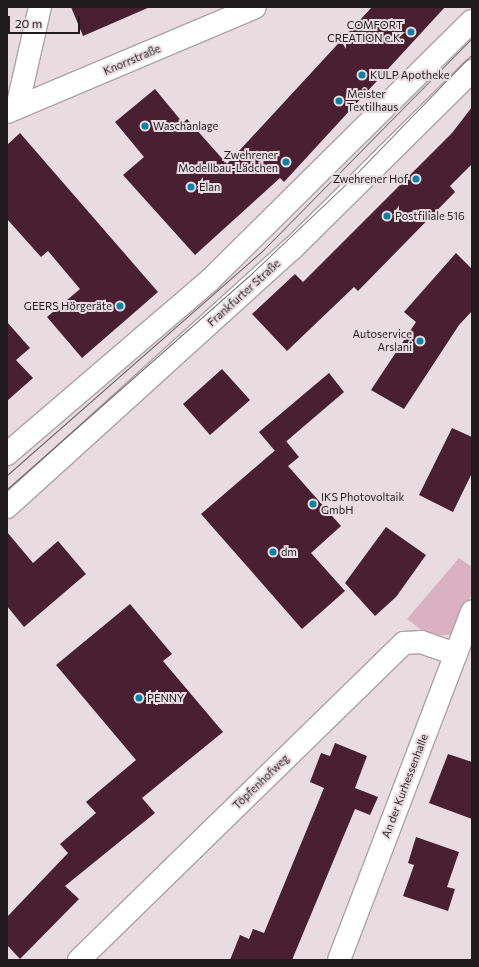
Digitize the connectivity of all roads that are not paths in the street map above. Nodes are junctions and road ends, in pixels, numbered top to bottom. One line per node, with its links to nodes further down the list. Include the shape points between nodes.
1 (40, 7): 5 (main road)
2 (255, 7): 5 (main road, Knorrstraße)
3 (472, 21): 6 (main road, via 210,280)
4 (472, 71): 7 (main road, Frankfurter Straße, via 292,249)
5 (12, 110)
6 (7, 454)
7 (7, 507)
8 (472, 612): 9 (main road, An der Kurhessenhalle)
9 (456, 654): 10 (main road, Töpfenhofweg, via 421,642 404,643); 11 (main road, An der Kurhessenhalle)
10 (79, 960)
11 (339, 960)

